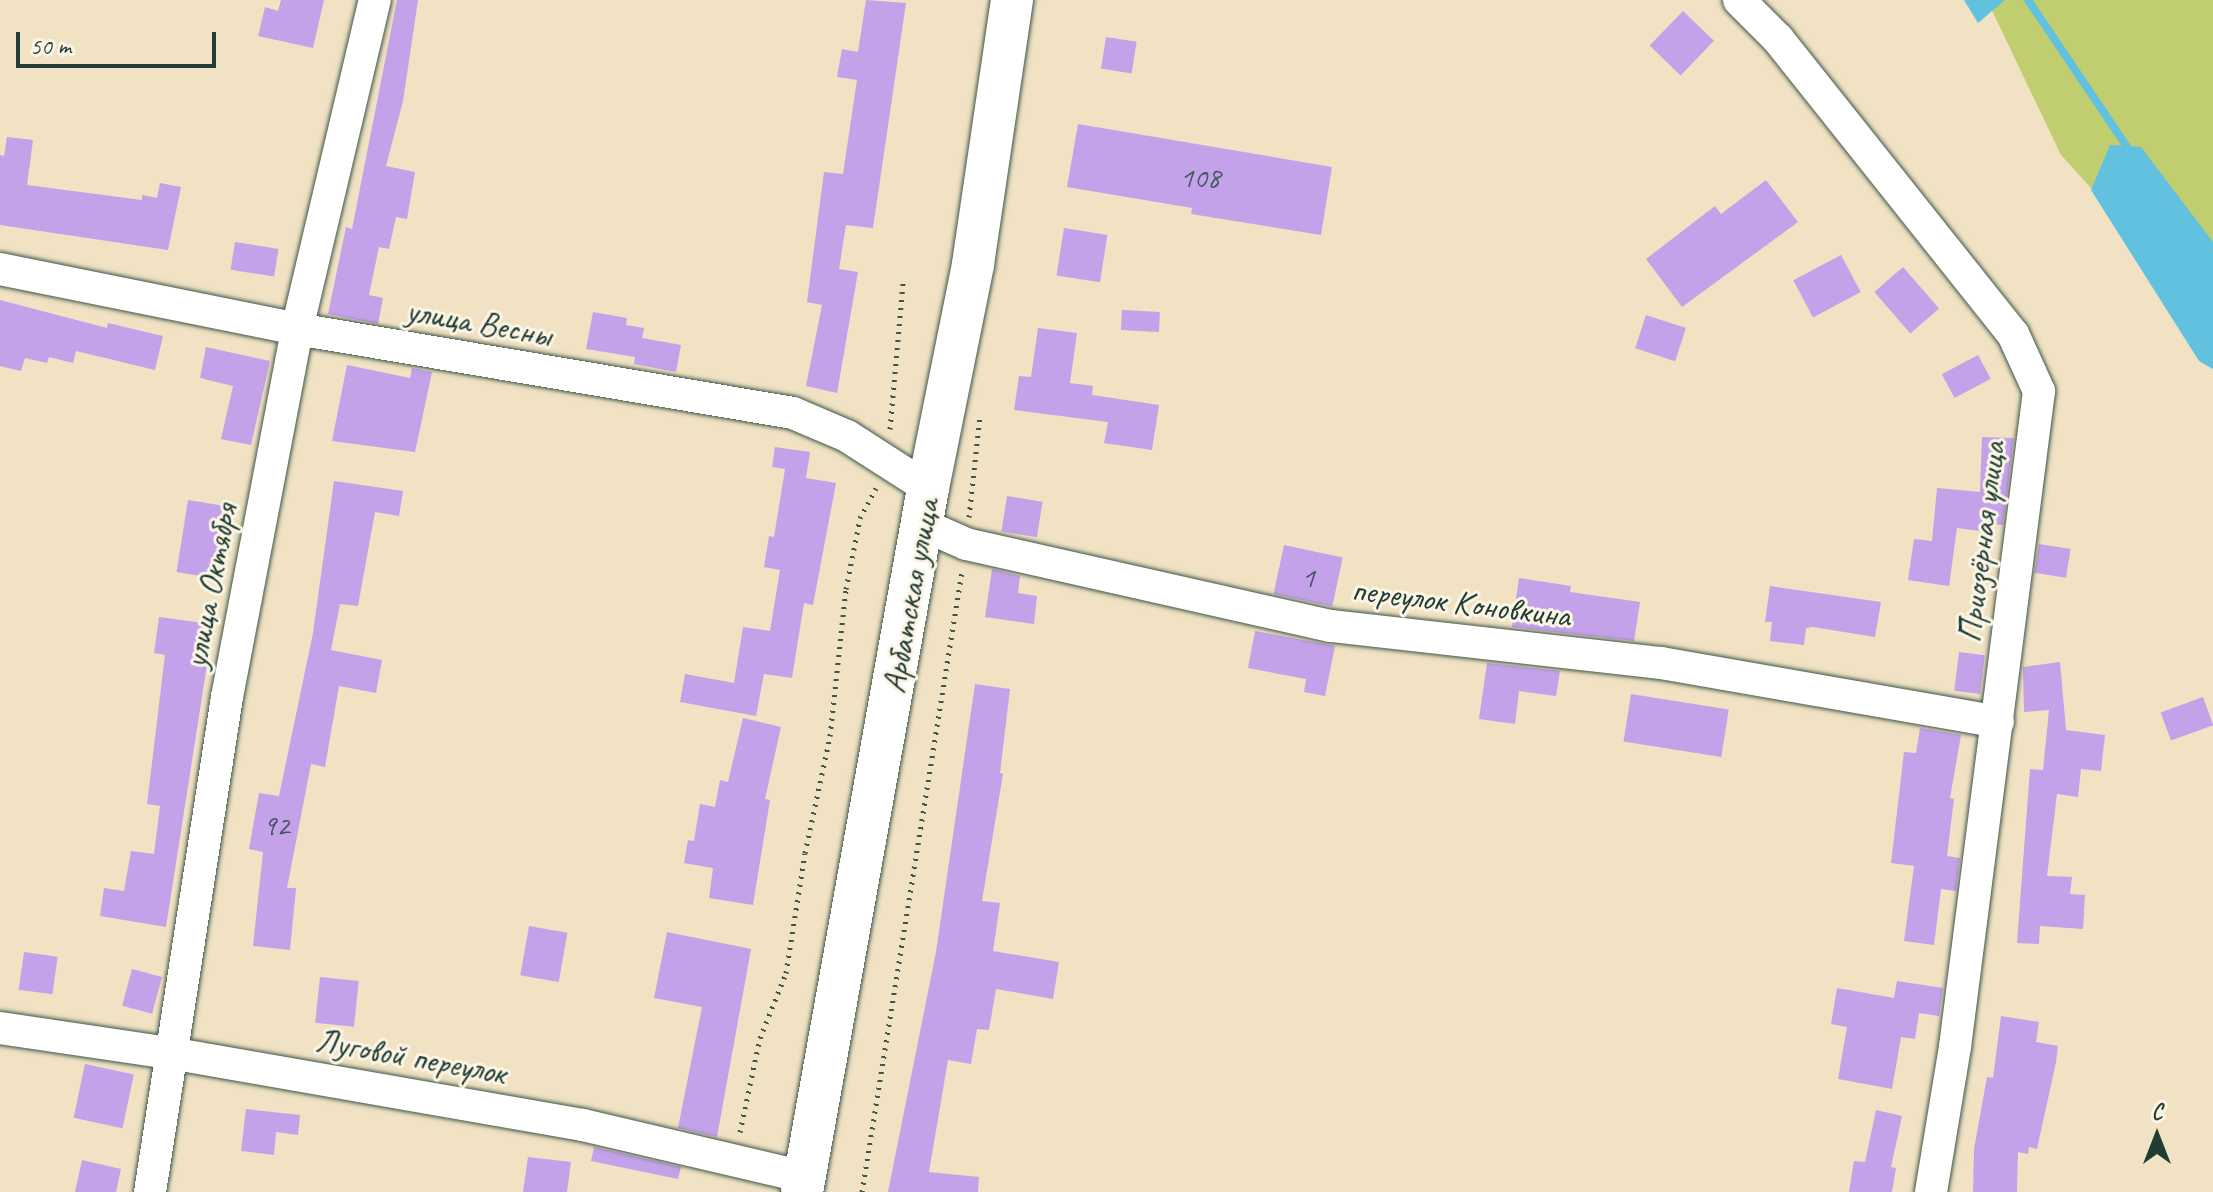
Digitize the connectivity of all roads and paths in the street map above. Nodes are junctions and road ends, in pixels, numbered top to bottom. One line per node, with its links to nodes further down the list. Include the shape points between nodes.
1 (375, 0): 6 (street, улица Октября)
2 (1012, 0): 8 (main road, Арбатская улица, via 973,264)
3 (1739, 0): 10 (street, Приозёрная улица, via 1778,39 2013,334 2039,391)
4 (0, 269): 6 (street, улица Весны)
5 (903, 283): 7 (path)
6 (297, 329): 7 (street, улица Весны, via 793,413); 12 (street, улица Октября, via 227,697)
7 (890, 462): 8 (street, улица Весны); 13 (path, via 860,518 846,589 830,736 786,973 760,1038)
8 (926, 507): 9 (street, переулок Коновкина); 14 (main road, Арбатская улица)
9 (966, 544): 10 (street, переулок Коновкина, via 1331,626 1661,663); 16 (path)
10 (1998, 722): 17 (street, Приозёрная улица)
11 (0, 1028): 12 (street, Луговой переулок)
12 (170, 1053): 13 (street, Луговой переулок, via 583,1125); 15 (street, улица Октября)
13 (733, 1163): 14 (street, Луговой переулок)
14 (803, 1185)
15 (150, 1192)
16 (862, 1192)
17 (1931, 1192)

